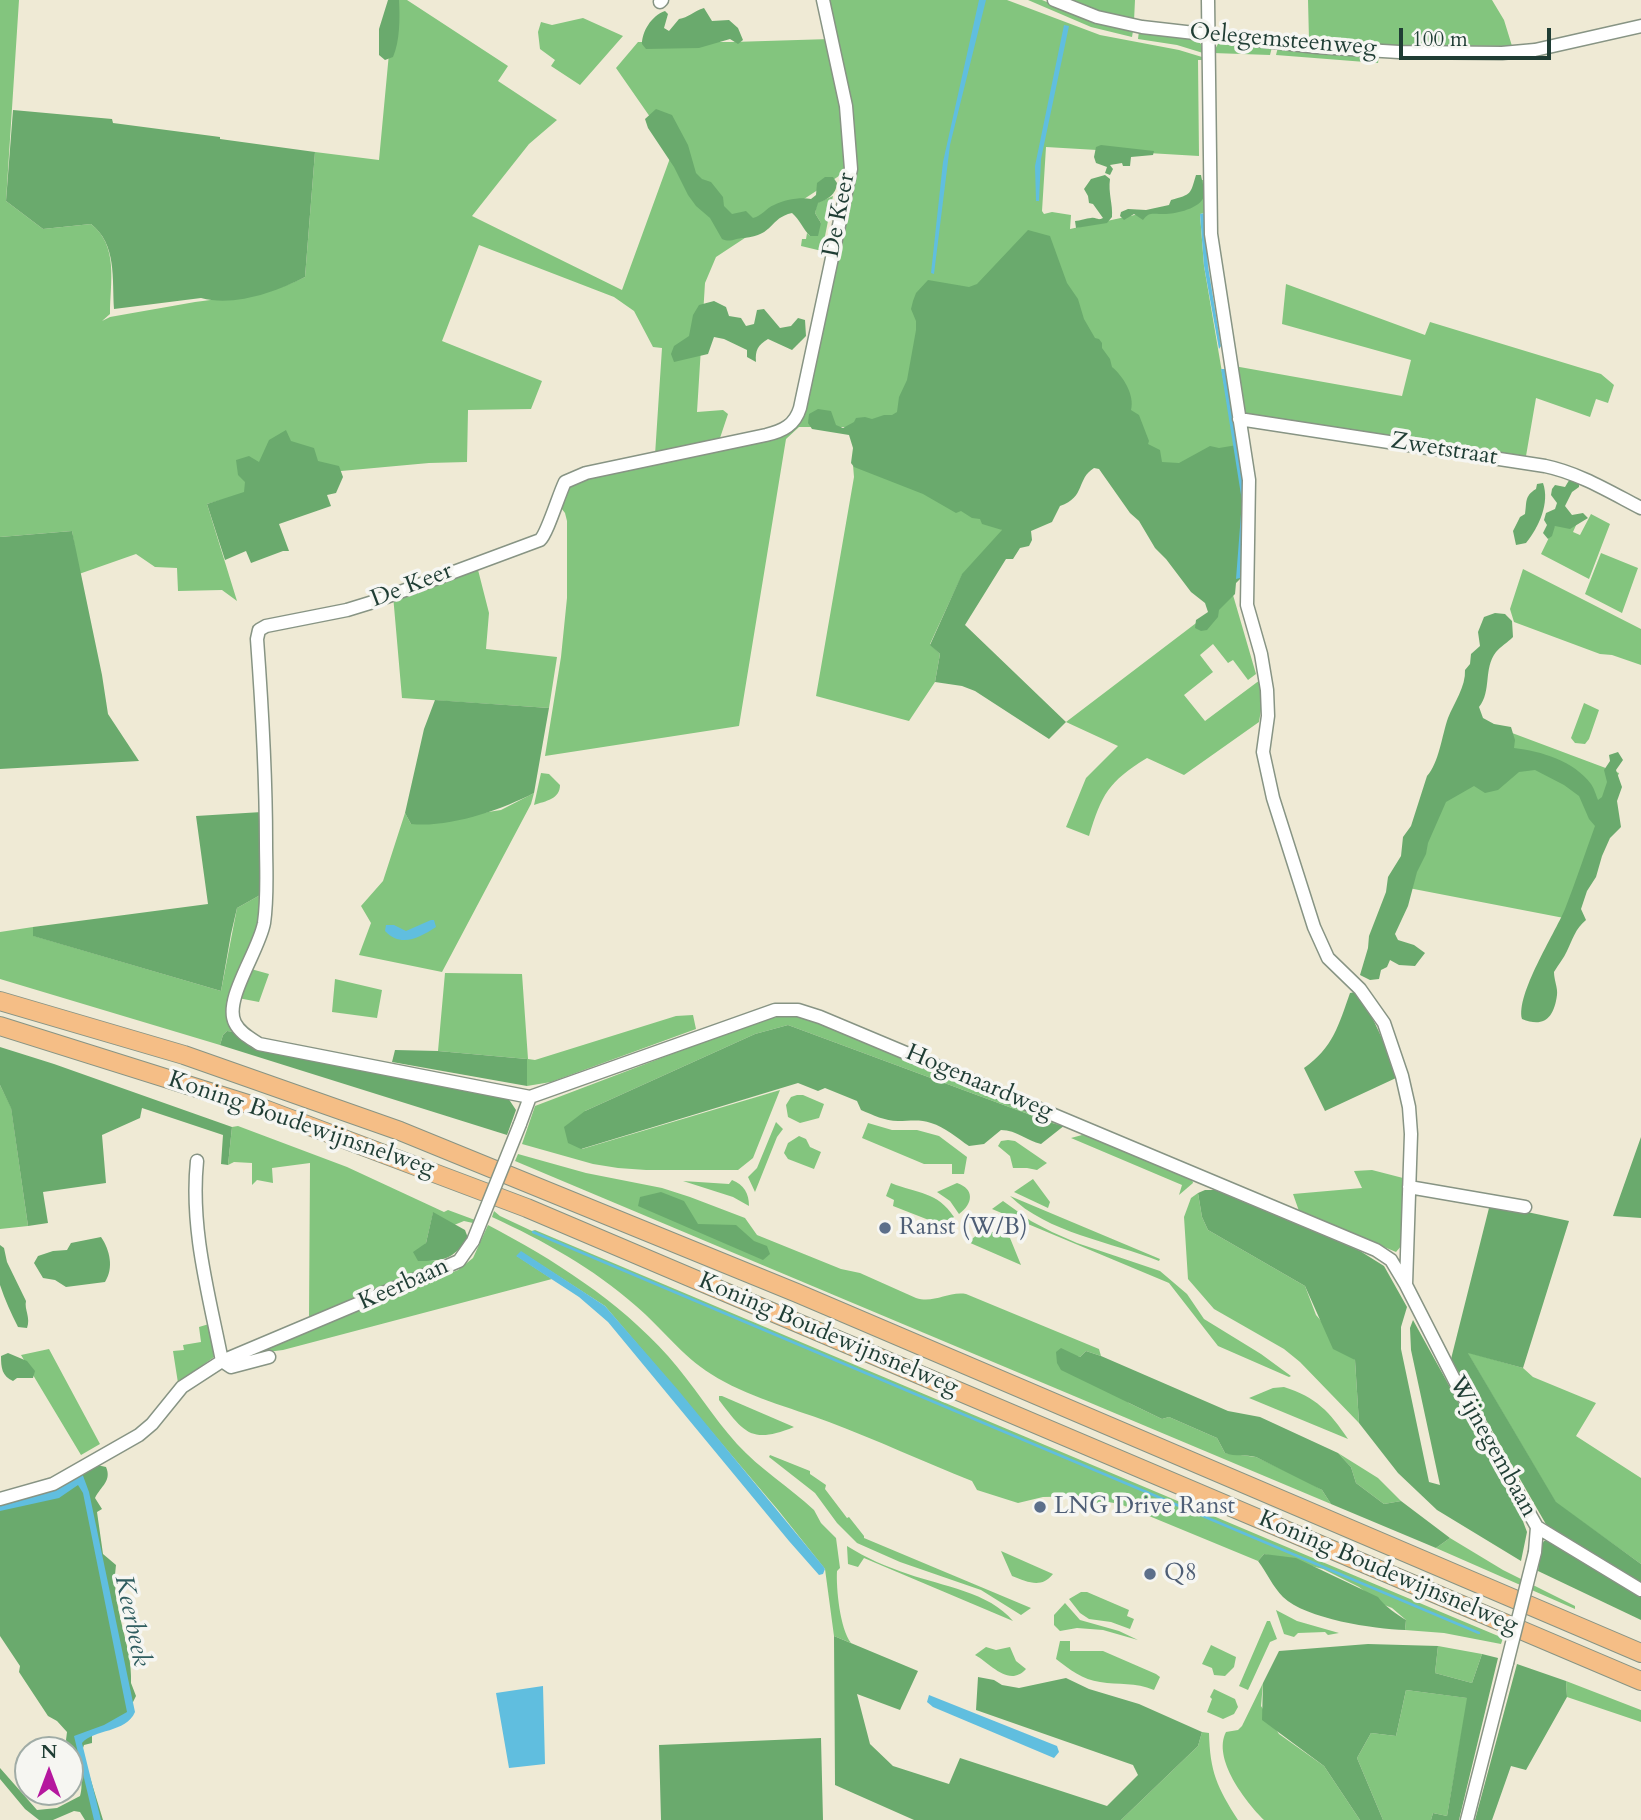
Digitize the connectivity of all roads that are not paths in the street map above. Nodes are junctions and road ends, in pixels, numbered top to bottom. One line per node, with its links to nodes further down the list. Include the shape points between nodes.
1 (824, 0): 10 (street, De Keer, via 846,106 851,169 793,423 766,435 577,477 565,482 540,540 373,602 259,630 266,901 261,939 234,995 235,1024 259,1044)
2 (1054, 0): 5 (street, Oelegemsteenweg, via 1117,22)
3 (1208, 0): 5 (street)
4 (1641, 26): 5 (street, Oelegemsteenweg, via 1554,47 1502,53 1371,51)
5 (1208, 34): 6 (street, via 1211,234)
6 (1239, 419): 7 (street, Zwetstraat, via 1564,470); 12 (street, via 1249,480 1247,605 1267,690 1263,752 1273,798 1328,958 1360,989 1384,1023 1395,1053 1409,1107)
7 (1641, 508)
8 (0, 1001): 20 (highway, Koning Boudewijnsnelweg, via 184,1055 400,1131 797,1293)
9 (0, 1026): 21 (highway, Koning Boudewijnsnelweg, via 267,1110 527,1208)
10 (530, 1097): 14 (street, Hogenaardweg, via 747,1019 775,1010 798,1010 1376,1250 1391,1260); 16 (street, Keerbaan, bridge, via 466,1254 452,1264)
11 (197, 1161): 16 (street, via 198,1237)
12 (1409, 1187): 13 (street); 14 (street)
13 (1525, 1207)
14 (1406, 1285): 18 (street, Wijnegembaan)
15 (269, 1357): 16 (street, via 231,1367)
16 (222, 1361): 17 (street, Keerbaan, via 182,1387 139,1435 53,1484)
17 (0, 1499)
18 (1537, 1527): 19 (street); 22 (street, Wijnegembaan, bridge, via 1535,1552)
19 (1641, 1590)
20 (1641, 1653)
21 (1641, 1681)
22 (1467, 1820)

